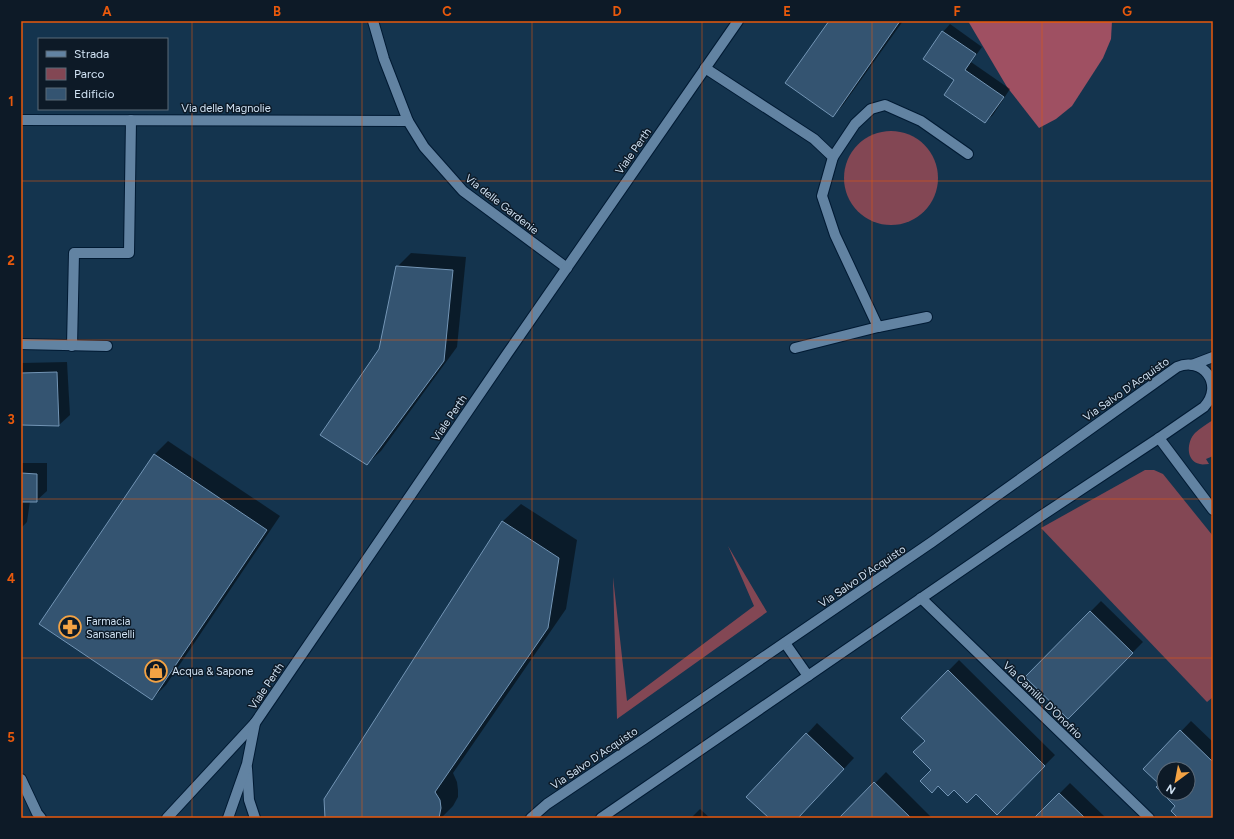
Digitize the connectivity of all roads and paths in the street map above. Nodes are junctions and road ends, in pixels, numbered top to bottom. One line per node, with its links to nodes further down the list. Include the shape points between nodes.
1 (373, 21): 6 (street, Via delle Gardenie, via 384,59)
2 (738, 21): 3 (street, Viale Perth)
3 (705, 68): 8 (street, via 814,139); 9 (street, Viale Perth)
4 (21, 120): 5 (street, Via delle Magnolie)
5 (131, 120): 6 (street, Via delle Magnolie); 13 (street, via 129,252 74,254)
6 (408, 121): 9 (street, Via delle Gardenie, via 424,147 463,191)
7 (968, 154): 8 (street, via 921,121 885,105 872,110 856,124)
8 (833, 157): 11 (street, via 822,196 835,235)
9 (567, 268): 24 (street, Viale Perth)
10 (927, 317): 11 (street)
11 (878, 327): 15 (street)
12 (21, 344): 13 (street)
13 (72, 346): 14 (street)
14 (107, 346)
15 (795, 348)
16 (1213, 358): 17 (street, Via Salvo D'Acquisto)
17 (1192, 365): 18 (street, via 1206,372); 22 (street, Via Salvo D'Acquisto, via 1177,367 932,542)
18 (1213, 393): 19 (street, via 1204,407)
19 (1159, 438): 20 (street); 21 (street)
20 (1213, 510)
21 (921, 598): 23 (street); 34 (street, Via Camillo D'Onofrio)
22 (785, 643): 23 (street); 32 (street, Via Salvo D'Acquisto, via 547,804)
23 (808, 676): 33 (street)
24 (256, 723): 25 (street); 29 (street, Viale Perth)
25 (247, 764): 30 (street); 31 (street, via 249,800)
26 (21, 778): 27 (street)
27 (24, 788): 28 (street)
28 (41, 818)
29 (167, 818)
30 (228, 818)
31 (255, 818)
32 (531, 818)
33 (601, 818)
34 (1149, 818)

